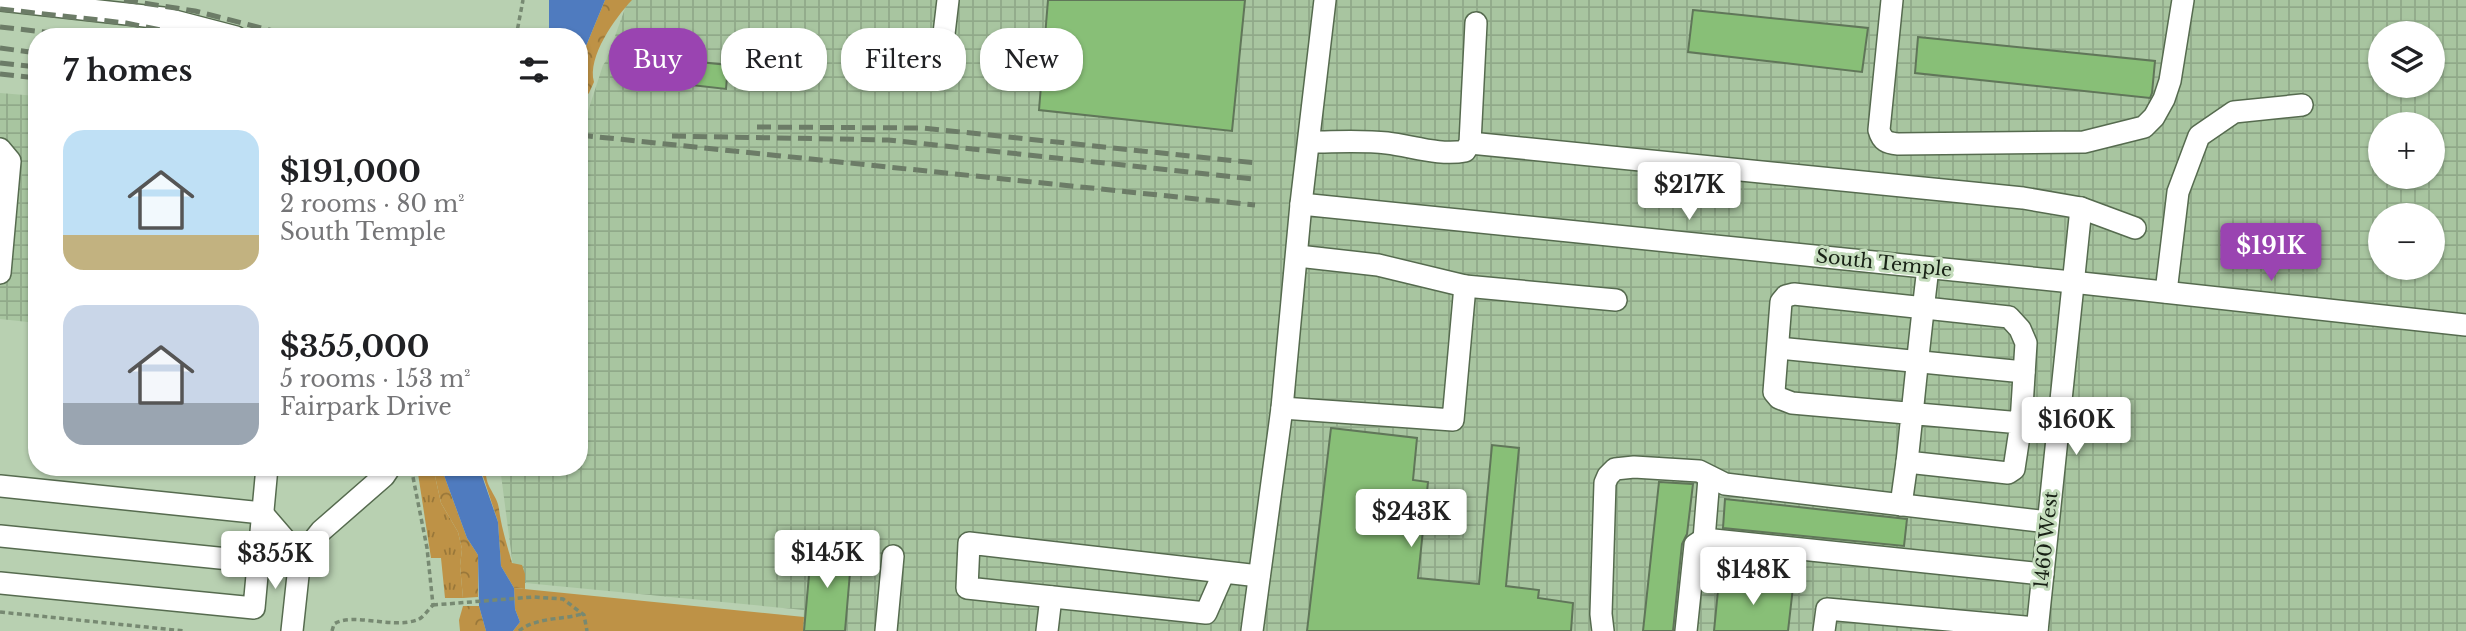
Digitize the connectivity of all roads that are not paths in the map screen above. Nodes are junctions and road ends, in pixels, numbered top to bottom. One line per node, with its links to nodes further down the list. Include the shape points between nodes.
1 (0, 0): 7 (street, via 163,18)
2 (948, 0): 8 (street)
3 (1325, 0): 10 (street)
4 (1892, 0): 5 (street, via 1881,138 1898,144 1960,144 2084,142 2144,127 2154,117 2170,81)
5 (2183, 0)
6 (1476, 23): 11 (street)
7 (201, 28)
8 (945, 28)
9 (2302, 105): 21 (street, via 2234,112 2199,136 2178,192)
10 (1309, 142): 11 (street, via 1385,143 1456,153 1465,151); 13 (street)
11 (1470, 143): 14 (street, via 2024,198)
12 (0, 149): 18 (street, via 10,161)
13 (1301, 204): 16 (street); 17 (street, South Temple)
14 (2081, 208): 15 (street); 19 (street, 1460 West)
15 (2135, 228)
16 (1298, 256): 20 (street, via 1378,265); 28 (street)
17 (1928, 268): 19 (street, South Temple); 23 (street)
18 (0, 273)
19 (2072, 282): 21 (street, South Temple); 38 (street, 1460 West)
20 (1465, 286): 22 (street); 28 (street, via 1452,420)
21 (2166, 292): 24 (street, South Temple)
22 (1616, 300)
23 (1923, 308): 25 (street, via 1786,296 1781,302); 26 (street); 27 (street, via 2009,317 2026,343)
24 (2466, 325)
25 (1778, 348): 26 (street); 29 (street, via 1774,392 1779,398 1792,403)
26 (1918, 362): 27 (street); 29 (street)
27 (2024, 372): 30 (street)
28 (1282, 408): 46 (street)
29 (1912, 413): 30 (street); 31 (street)
30 (2021, 423): 31 (street, via 2014,469 2008,473)
31 (1907, 462): 36 (street)
32 (266, 476): 37 (street)
33 (384, 476): 42 (street, via 321,531)
34 (1709, 478): 36 (street, via 1725,484); 40 (street); 54 (street, via 1699,471 1634,467 1615,469 1608,476)
35 (0, 486): 37 (street)
36 (1901, 505): 38 (street)
37 (262, 513): 42 (street); 43 (street)
38 (2048, 522): 45 (street, 1460 West)
39 (0, 536): 43 (street)
40 (1704, 540): 45 (street); 55 (street, via 1695,545)
41 (892, 556): 51 (street)
42 (300, 557): 50 (street)
43 (258, 562): 47 (street, via 254,608)
44 (1224, 572): 46 (street); 48 (street, via 1206,613); 48 (street, via 969,543 967,588)
45 (2043, 574): 49 (street, 1460 West)
46 (1259, 576): 53 (street)
47 (0, 583)
48 (1051, 597): 52 (street)
49 (2037, 630): 56 (street, via 1827,608)
50 (292, 631)
51 (886, 631)
52 (1047, 631)
53 (1252, 631)
54 (1603, 631)
55 (1686, 631)
56 (1825, 631)

